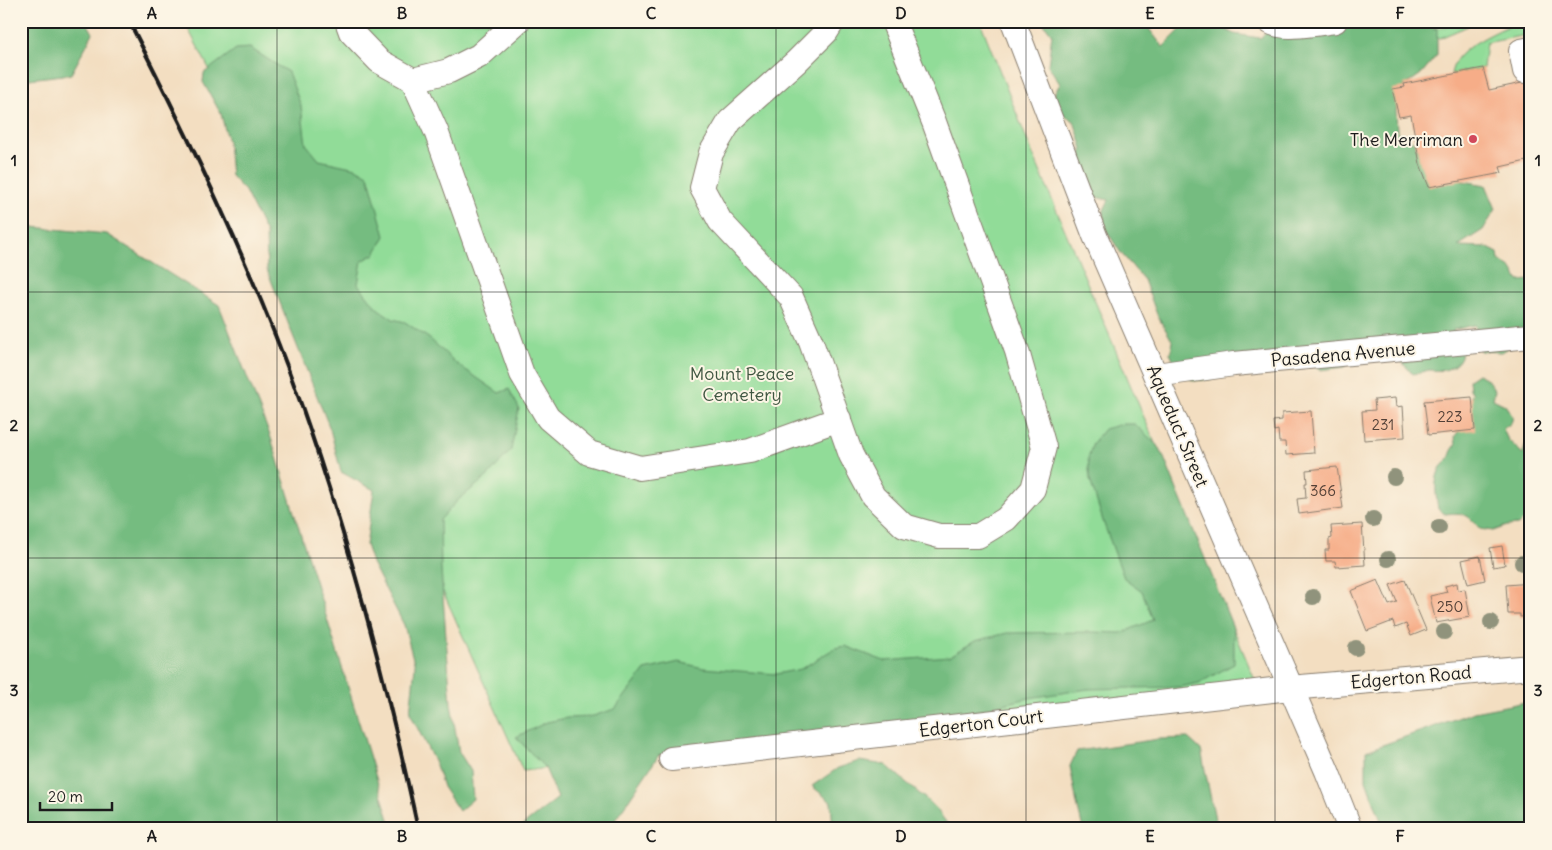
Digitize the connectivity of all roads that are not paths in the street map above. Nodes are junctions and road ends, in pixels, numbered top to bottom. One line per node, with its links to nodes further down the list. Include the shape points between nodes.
1 (347, 21): 10 (street, via 350,32 379,61)
2 (518, 21): 10 (street, via 479,56 449,71)
3 (833, 21): 13 (street, via 796,62 730,121 711,154 702,188 720,221 791,298)
4 (893, 21): 13 (street, via 934,122 1017,351 1044,447 1032,488 1006,519 978,536 940,536 904,526 873,496 851,455)
5 (1012, 21): 12 (street, Aqueduct Street, via 1095,236)
6 (1335, 21): 7 (street)
7 (1277, 24)
8 (1531, 49): 9 (street, via 1521,51 1525,71)
9 (1531, 70)
10 (413, 80): 13 (street, via 436,132 522,374 548,418 589,453 640,468 750,451)
11 (1531, 336): 12 (street, Pasadena Avenue, via 1234,364)
12 (1156, 375): 15 (street, Aqueduct Street)
13 (839, 419)
14 (1531, 667): 15 (street, Edgerton Road)
15 (1290, 688): 16 (street, Edgerton Court); 17 (street, Aqueduct Street)
16 (671, 759)
17 (1350, 829)

